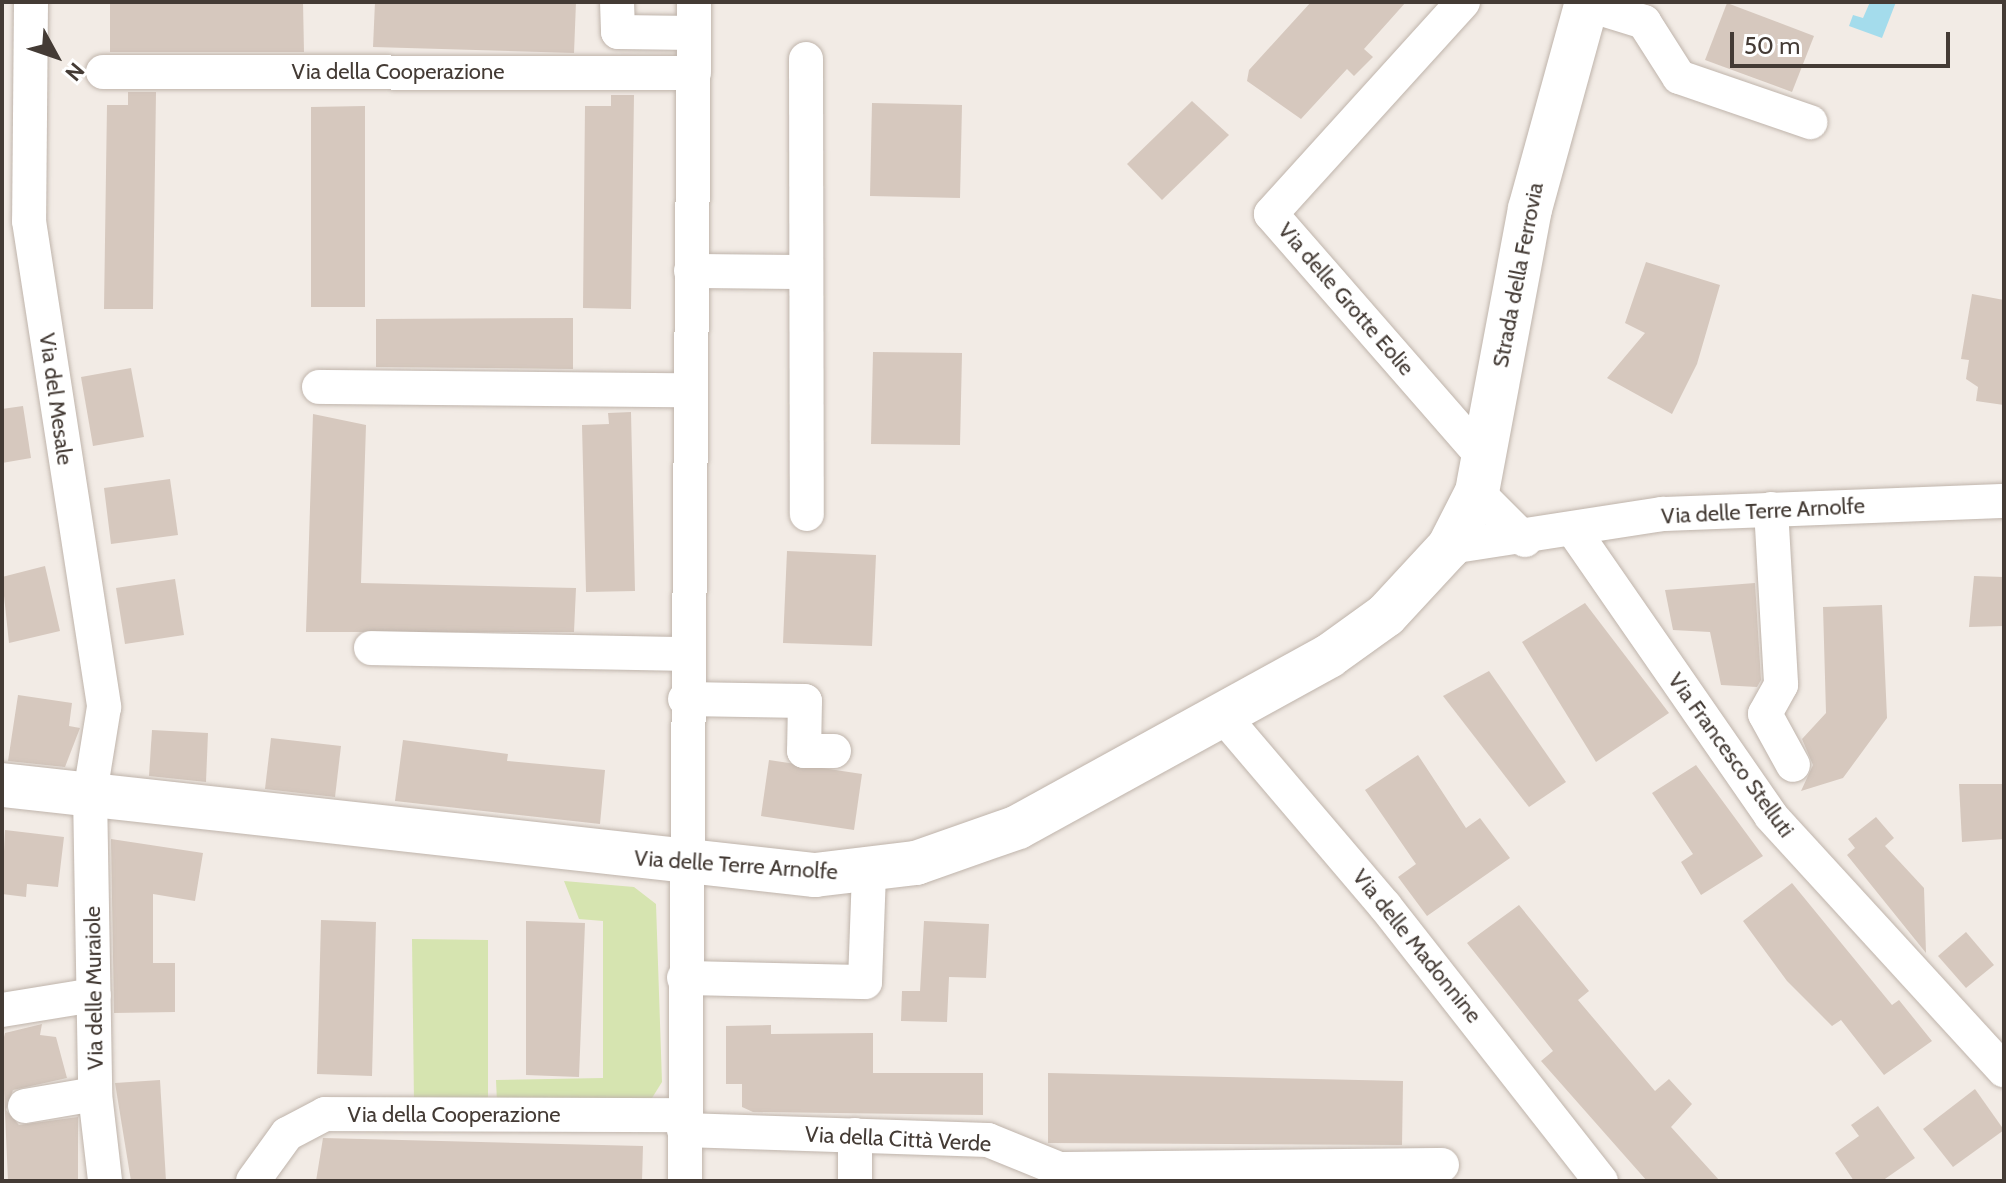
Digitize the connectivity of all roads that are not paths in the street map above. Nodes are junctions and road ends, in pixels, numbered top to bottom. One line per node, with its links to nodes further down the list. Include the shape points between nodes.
1 (31, 2): 28 (street, Via del Mesale, via 29,221 104,707)
2 (617, 2): 5 (street, via 618,32)
3 (1463, 2): 14 (street, Via delle Grotte Eolie, via 1271,214)
4 (1587, 3): 9 (street, via 1644,22 1679,77); 14 (street, Strada della Ferrovia, via 1530,209)
5 (694, 17): 8 (street)
6 (806, 59): 11 (street)
7 (103, 72): 8 (street, Via della Cooperazione)
8 (694, 73): 10 (street)
9 (1810, 122)
10 (691, 271): 11 (street); 13 (street)
11 (804, 272): 17 (street)
12 (319, 387): 13 (street)
13 (689, 390): 22 (street)
14 (1480, 474): 19 (street); 20 (street, Strada della Ferrovia)
15 (2004, 501): 16 (street, Via delle Terre Arnolfe)
16 (1771, 509): 18 (street, Via delle Terre Arnolfe, via 1662,514); 26 (street, via 1781,685 1765,714)
17 (807, 514)
18 (1574, 531): 19 (street, Via delle Terre Arnolfe); 34 (street, Via Francesco Stelluti, via 1771,816)
19 (1525, 540): 20 (street, Via delle Terre Arnolfe)
20 (1449, 547): 24 (street, Via delle Terre Arnolfe, via 1386,615)
21 (371, 648): 22 (street)
22 (686, 654): 23 (street)
23 (685, 699): 25 (street, via 805,701 804,751); 29 (street)
24 (1224, 717): 30 (street, Via delle Terre Arnolfe, via 985,842); 44 (street, Via delle Madonnine, via 1385,906)
25 (834, 751)
26 (1793, 765)
27 (2, 785): 28 (street, Via delle Terre Arnolfe)
28 (90, 793): 29 (street, Via delle Terre Arnolfe); 32 (street, Via delle Muraiole)
29 (683, 864): 30 (street, Via delle Terre Arnolfe); 31 (street)
30 (869, 871): 31 (street, via 865,982)
31 (684, 978): 37 (street)
32 (94, 995): 33 (street); 35 (street, Via delle Muraiole)
33 (2, 1010)
34 (2004, 1070)
35 (95, 1094): 36 (street); 40 (street, Via delle Muraiole)
36 (25, 1106)
37 (684, 1122): 38 (street, Via della Città Verde); 41 (street, Via della Cooperazione, via 325,1114 287,1134); 42 (street)
38 (855, 1135): 39 (street, Via della Città Verde, via 988,1140 1059,1169); 43 (street)
39 (1442, 1165)
40 (105, 1181)
41 (253, 1181)
42 (685, 1181)
43 (855, 1181)
44 (1601, 1181)

